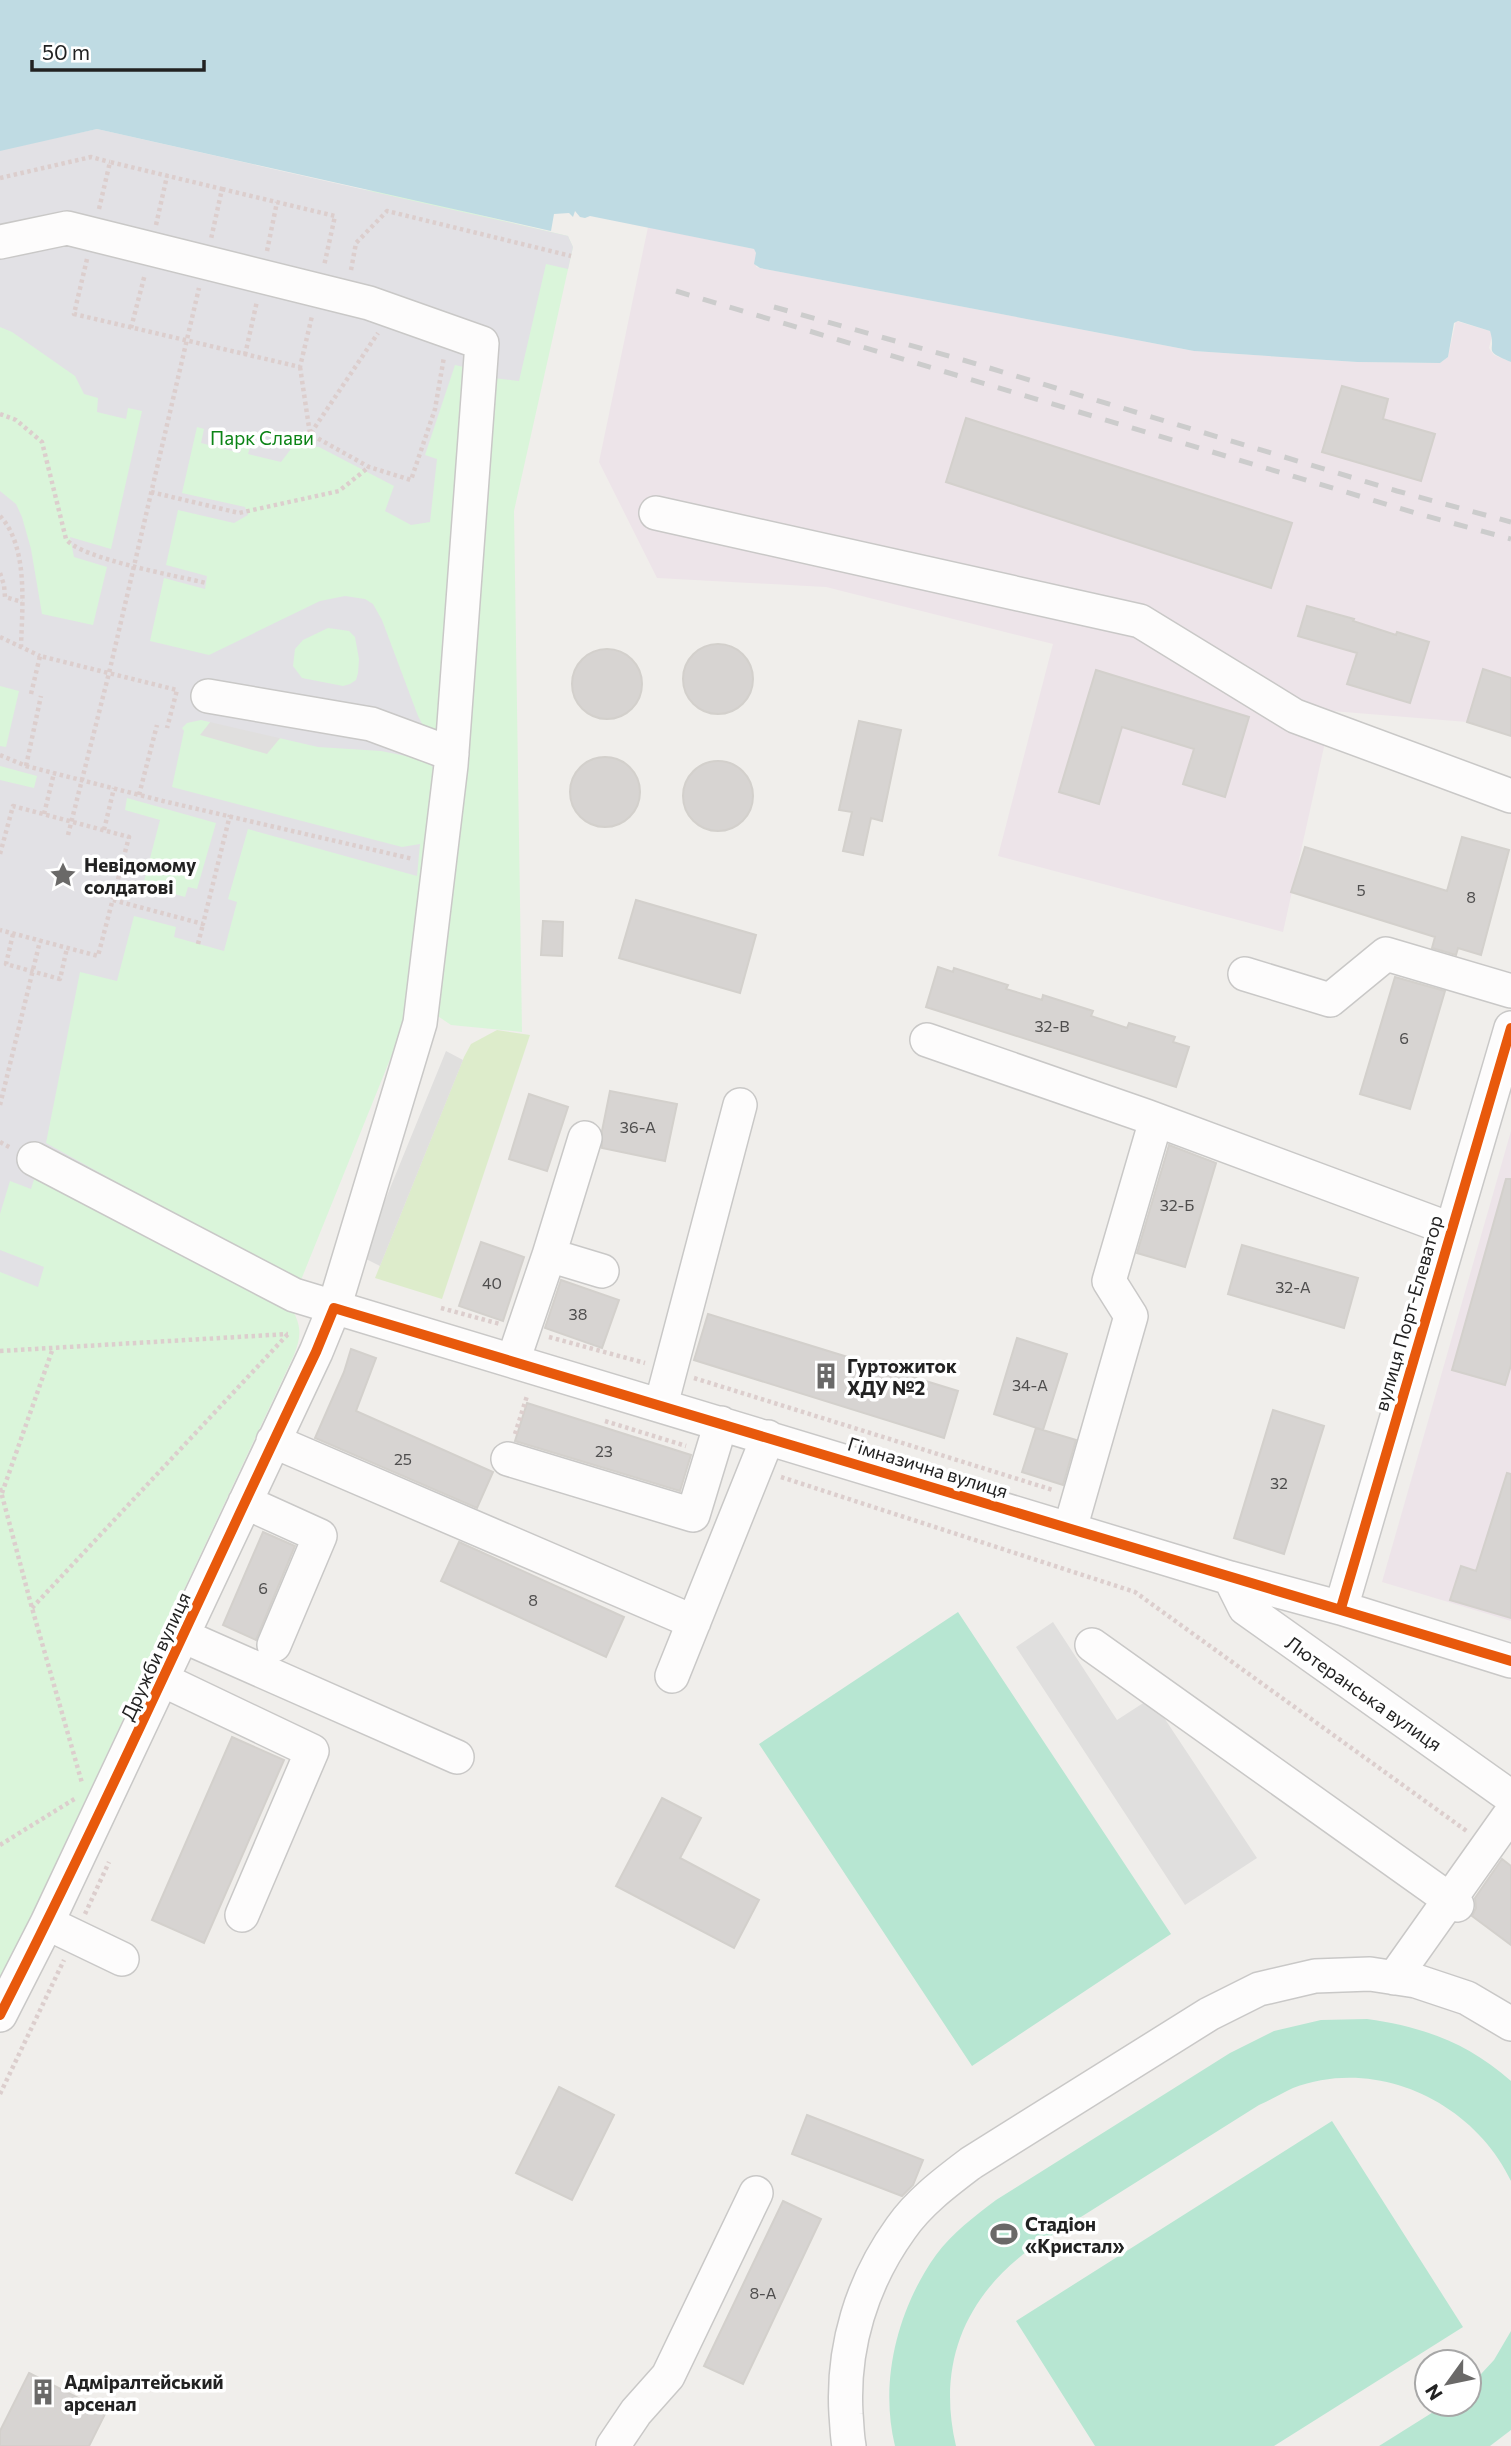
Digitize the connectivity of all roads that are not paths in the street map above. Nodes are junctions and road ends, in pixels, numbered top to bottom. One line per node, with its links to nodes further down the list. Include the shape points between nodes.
1 (0, 242): 4 (street, Дружби вулиця, via 67,228 369,303 482,343)
2 (656, 513): 5 (street, via 1140,621 1295,716)
3 (208, 696): 4 (street, via 371,724)
4 (452, 754): 17 (street, Дружби вулиця, via 419,1023)
5 (1511, 796)
6 (1245, 974): 7 (street, via 1330,1000 1386,954)
7 (1511, 991)
8 (1511, 1028): 14 (street, вулиця Порт-Елеватор)
9 (927, 1040): 11 (street)
10 (740, 1105): 19 (street)
11 (1156, 1120): 14 (street); 25 (street, via 1110,1281 1131,1316)
12 (585, 1138): 15 (street)
13 (34, 1159): 17 (street, Гімназична вулиця, via 294,1295)
14 (1450, 1229): 27 (street, вулиця Порт-Елеватор)
15 (549, 1255): 16 (street); 18 (street)
16 (602, 1271)
17 (334, 1308): 18 (street, Гімназична вулиця); 22 (street, Дружби вулиця)
18 (513, 1361): 19 (street, Гімназична вулиця)
19 (661, 1405): 20 (street, Гімназична вулиця)
20 (721, 1423): 21 (street, Гімназична вулиця); 23 (street, via 693,1516)
21 (768, 1437): 25 (street, Гімназична вулиця); 28 (street)
22 (273, 1441): 24 (street, Дружби вулиця); 28 (street)
23 (508, 1459)
24 (245, 1502): 29 (street, Дружби вулиця); 30 (street, via 320,1536)
25 (1070, 1529): 26 (street, Гімназична вулиця)
26 (1230, 1578): 27 (street, Гімназична вулиця); 36 (street, Лютеранська вулиця, via 1245,1608)
27 (1341, 1608): 32 (street, Гімназична вулиця)
28 (694, 1622): 33 (street)
29 (183, 1636): 34 (street, Дружби вулиця); 35 (street)
30 (274, 1645)
31 (1092, 1645): 38 (street)
32 (1511, 1661)
33 (672, 1676)
34 (163, 1680): 39 (street, via 312,1751); 40 (street, Дружби вулиця)
35 (457, 1757)
36 (1511, 1797)
37 (1511, 1813): 38 (street)
38 (1453, 1902): 42 (street)
39 (242, 1915)
40 (47, 1923): 41 (street); 43 (street, Дружби вулиця)
41 (122, 1959)
42 (1394, 1978): 44 (street, via 1467,1998); 47 (street, via 1315,1976 1259,1989 1197,2021 939,2186 901,2227 870,2279 851,2334 845,2386)
43 (0, 2015)
44 (1511, 2024)
45 (756, 2193): 46 (street, via 668,2376)
46 (613, 2446)
47 (849, 2446)

